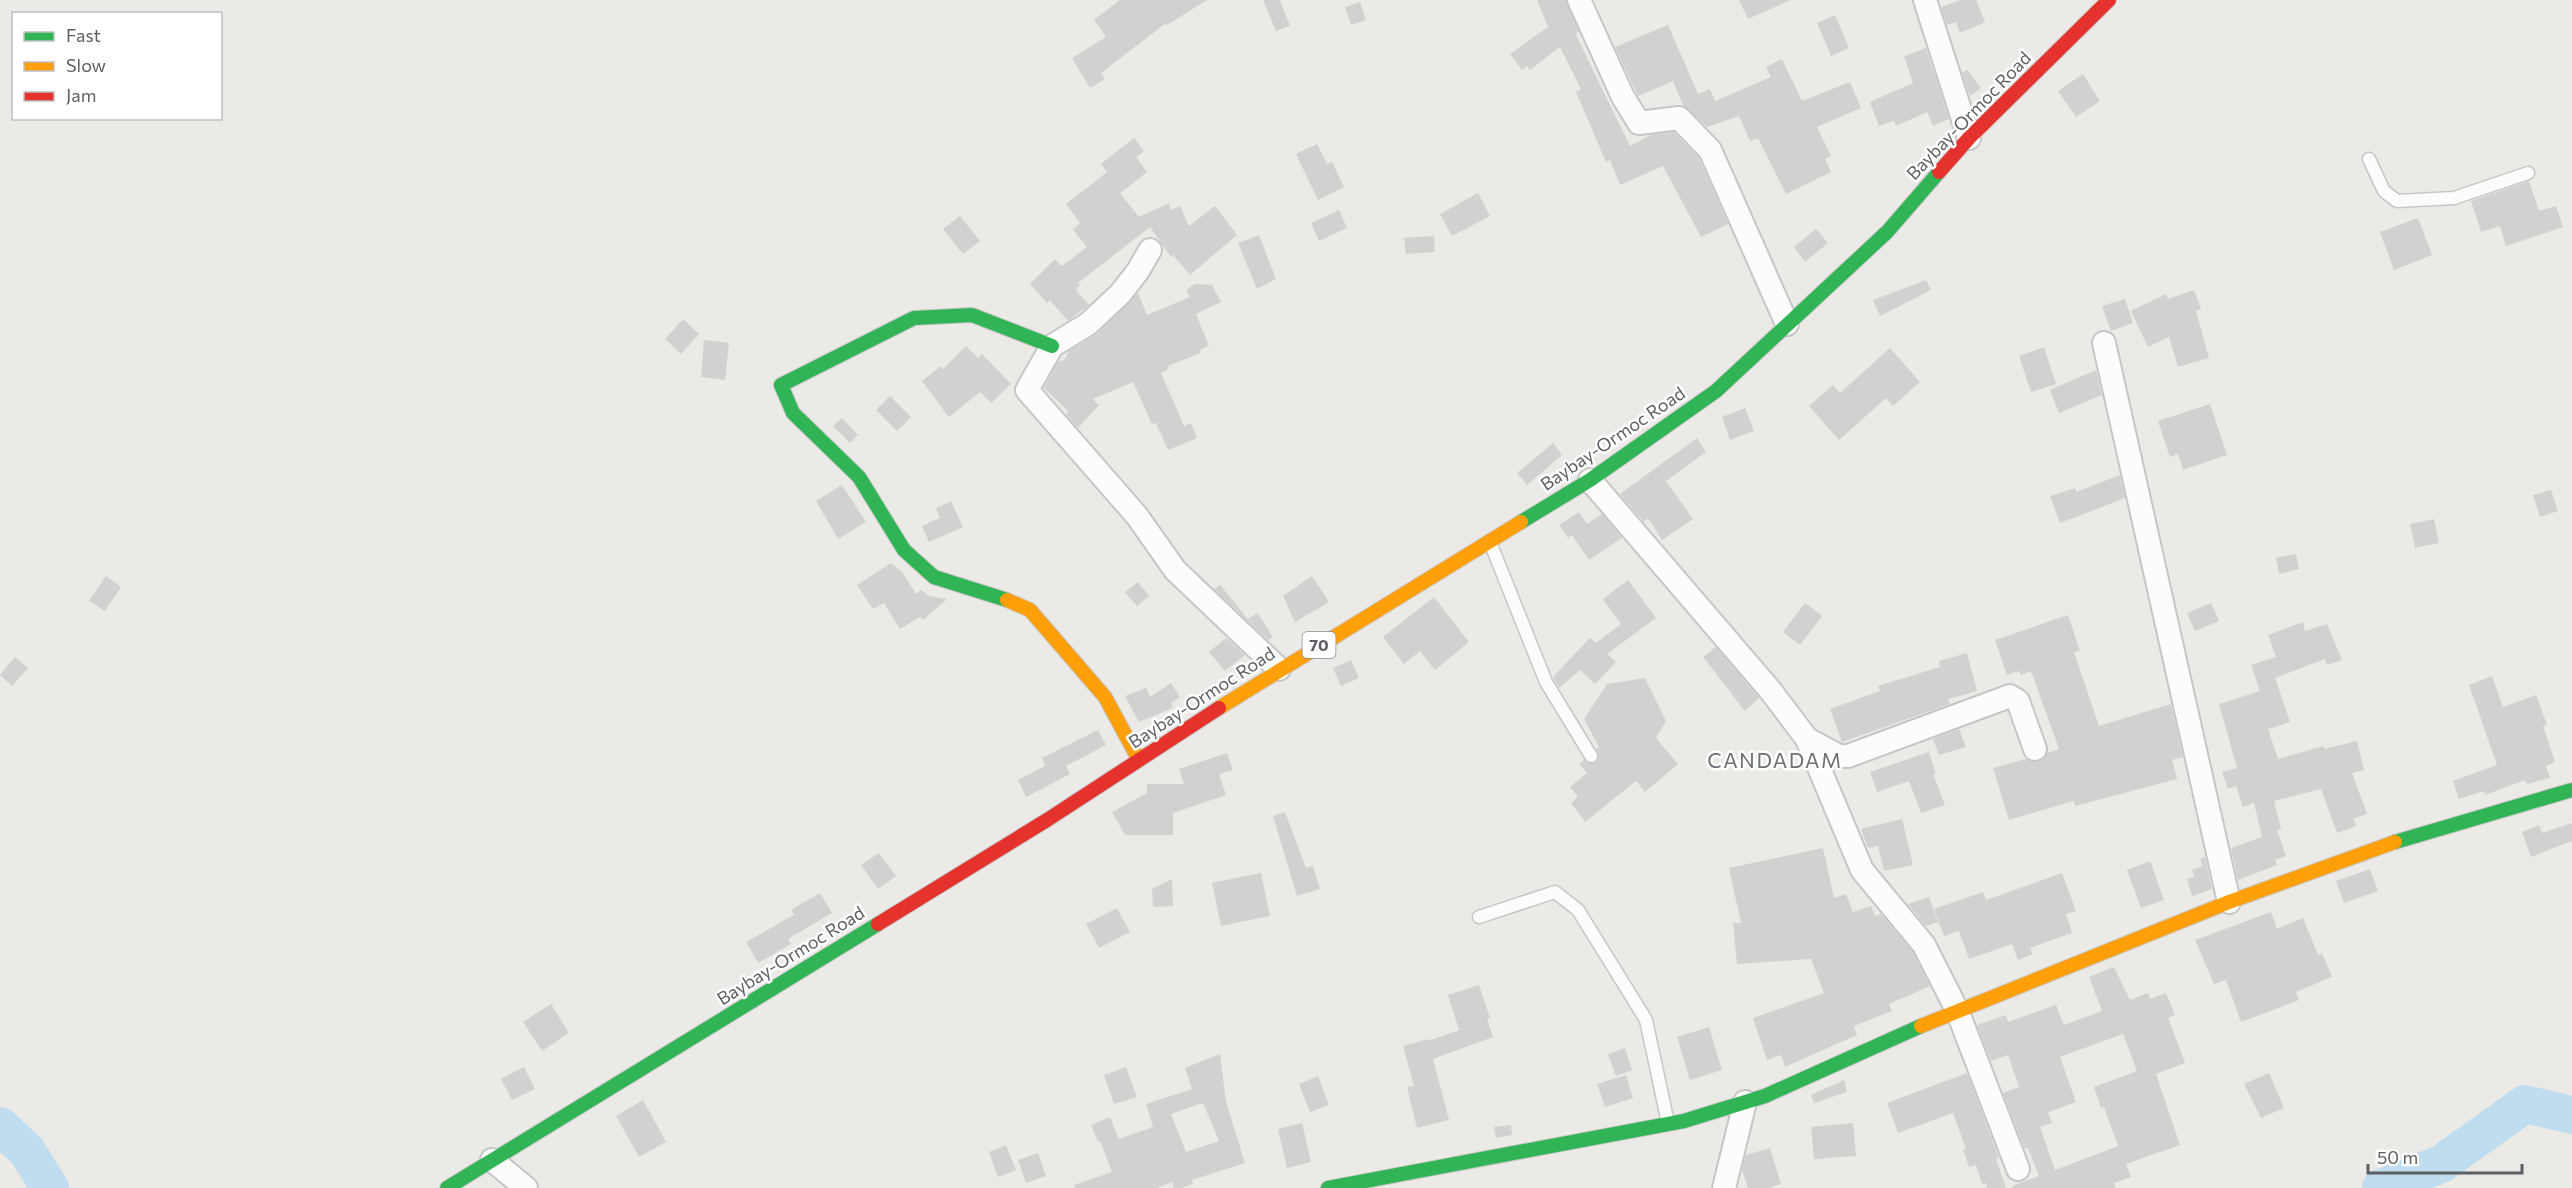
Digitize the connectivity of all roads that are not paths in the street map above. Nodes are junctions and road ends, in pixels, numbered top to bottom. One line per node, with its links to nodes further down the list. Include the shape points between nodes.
1 (1579, 0): 8 (street, via 1639,123 1679,118 1710,150)
2 (1925, 0): 4 (street)
3 (2109, 0): 4 (main road, Baybay-Ormoc Road / 70)
4 (1968, 138): 8 (main road, Baybay-Ormoc Road / 70, via 1887,232)
5 (2369, 159): 6 (lane, via 2384,191 2397,201 2454,198)
6 (2528, 173)
7 (1150, 250): 10 (street, via 1120,294 1088,324)
8 (1787, 324): 11 (main road, Baybay-Ormoc Road / 70, via 1716,391)
9 (2104, 343): 19 (street)
10 (1052, 346): 13 (street, via 1027,390 1137,516 1175,570); 17 (main road, via 972,315 914,318 781,385 793,412 859,477 904,550 934,577 995,594 1030,610 1105,697)
11 (1590, 480): 12 (main road, Baybay-Ormoc Road / 70); 14 (street, via 1770,690)
12 (1490, 541): 13 (main road, Baybay-Ormoc Road / 70); 16 (lane, via 1546,682)
13 (1279, 669): 17 (main road, Baybay-Ormoc Road / 70)
14 (1807, 739): 15 (street, via 1839,756 1848,756 2010,696 2018,701); 21 (street, via 1862,870 1924,945)
15 (2035, 749)
16 (1591, 756)
17 (1139, 760): 24 (main road, Baybay-Ormoc Road / 70)
18 (2572, 790): 19 (main road, via 2372,849)
19 (2229, 902): 21 (main road)
20 (1479, 917): 23 (lane, via 1555,892 1578,910 1646,1020)
21 (1957, 1010): 22 (main road); 25 (street)
22 (1745, 1102): 23 (main road); 29 (street)
23 (1668, 1124): 28 (main road)
24 (492, 1160): 26 (main road, Baybay-Ormoc Road / 70); 27 (street)
25 (2018, 1169)
26 (447, 1188)
27 (526, 1188)
28 (1328, 1188)
29 (1724, 1188)

